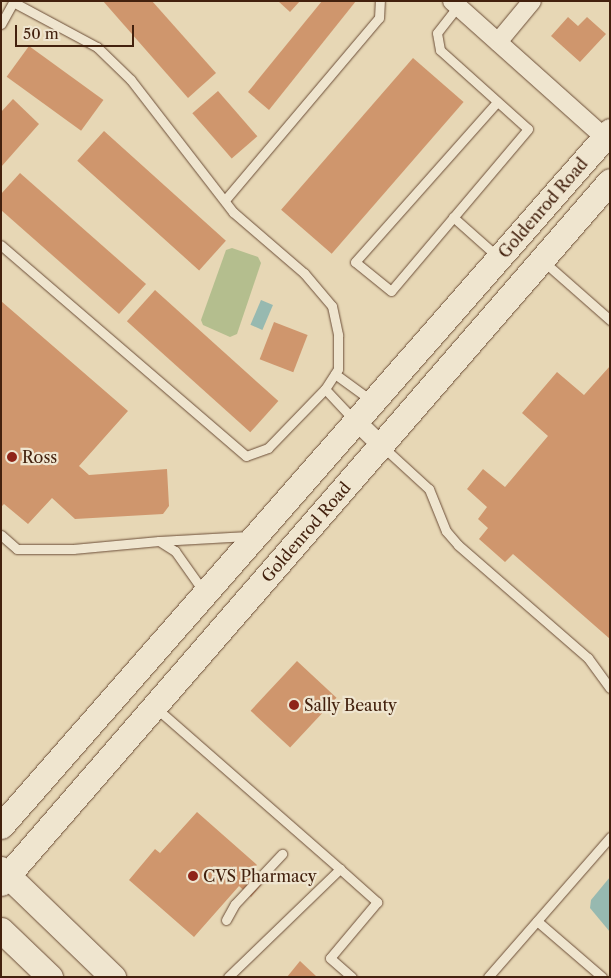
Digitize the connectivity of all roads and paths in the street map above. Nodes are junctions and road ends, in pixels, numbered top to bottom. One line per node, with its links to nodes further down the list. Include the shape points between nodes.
1 (380, 1): 11 (lane, via 379,18)
2 (532, 1): 7 (street)
3 (13, 2): 5 (lane); 11 (lane, via 97,46 130,80)
4 (455, 4): 7 (street); 8 (lane, via 439,28 438,44 444,55)
5 (4, 13): 6 (lane)
6 (1, 24)
7 (498, 42): 9 (street)
8 (497, 102): 12 (lane, via 528,129); 12 (lane, via 355,262 391,291)
9 (607, 134): 14 (main road, Goldenrod Road); 16 (main road, via 599,167 517,266)
10 (610, 181): 15 (main road, Goldenrod Road)
11 (225, 200): 18 (lane, via 239,218 304,273 332,306 338,335 338,369)
12 (453, 217): 14 (lane)
13 (1, 245): 19 (lane, via 246,456 272,444)
14 (500, 258): 20 (main road, Goldenrod Road)
15 (542, 260): 16 (main road, Goldenrod Road); 17 (lane)
16 (494, 315): 22 (main road, Goldenrod Road)
17 (610, 320)
18 (335, 374): 19 (lane); 20 (lane)
19 (325, 389): 21 (lane)
20 (374, 402): 21 (main road, Goldenrod Road)
21 (357, 422): 22 (street); 24 (main road, Goldenrod Road)
22 (381, 445): 27 (lane, via 429,489 446,532 458,545 588,658); 29 (main road, Goldenrod Road)
23 (1, 535): 25 (lane, via 17,549 73,549)
24 (257, 535): 25 (lane); 26 (main road, Goldenrod Road)
25 (159, 541): 26 (lane, via 175,551)
26 (206, 594): 28 (main road, Goldenrod Road)
27 (610, 688)
28 (112, 701): 30 (main road, via 72,730); 31 (main road, Goldenrod Road)
29 (155, 707): 34 (lane); 35 (main road, Goldenrod Road)
30 (1, 801)
31 (1, 826)
32 (610, 837): 37 (lane)
33 (282, 854): 36 (lane, via 235,904)
34 (340, 869): 42 (lane); 43 (lane, via 377,902 330,958)
35 (3, 876): 41 (main road)
36 (226, 920)
37 (537, 921): 44 (lane); 45 (lane)
38 (1, 930): 40 (main road)
39 (1, 956): 40 (main road)
40 (44, 971)
41 (113, 977)
42 (228, 977)
43 (352, 977)
44 (488, 977)
45 (602, 977)

